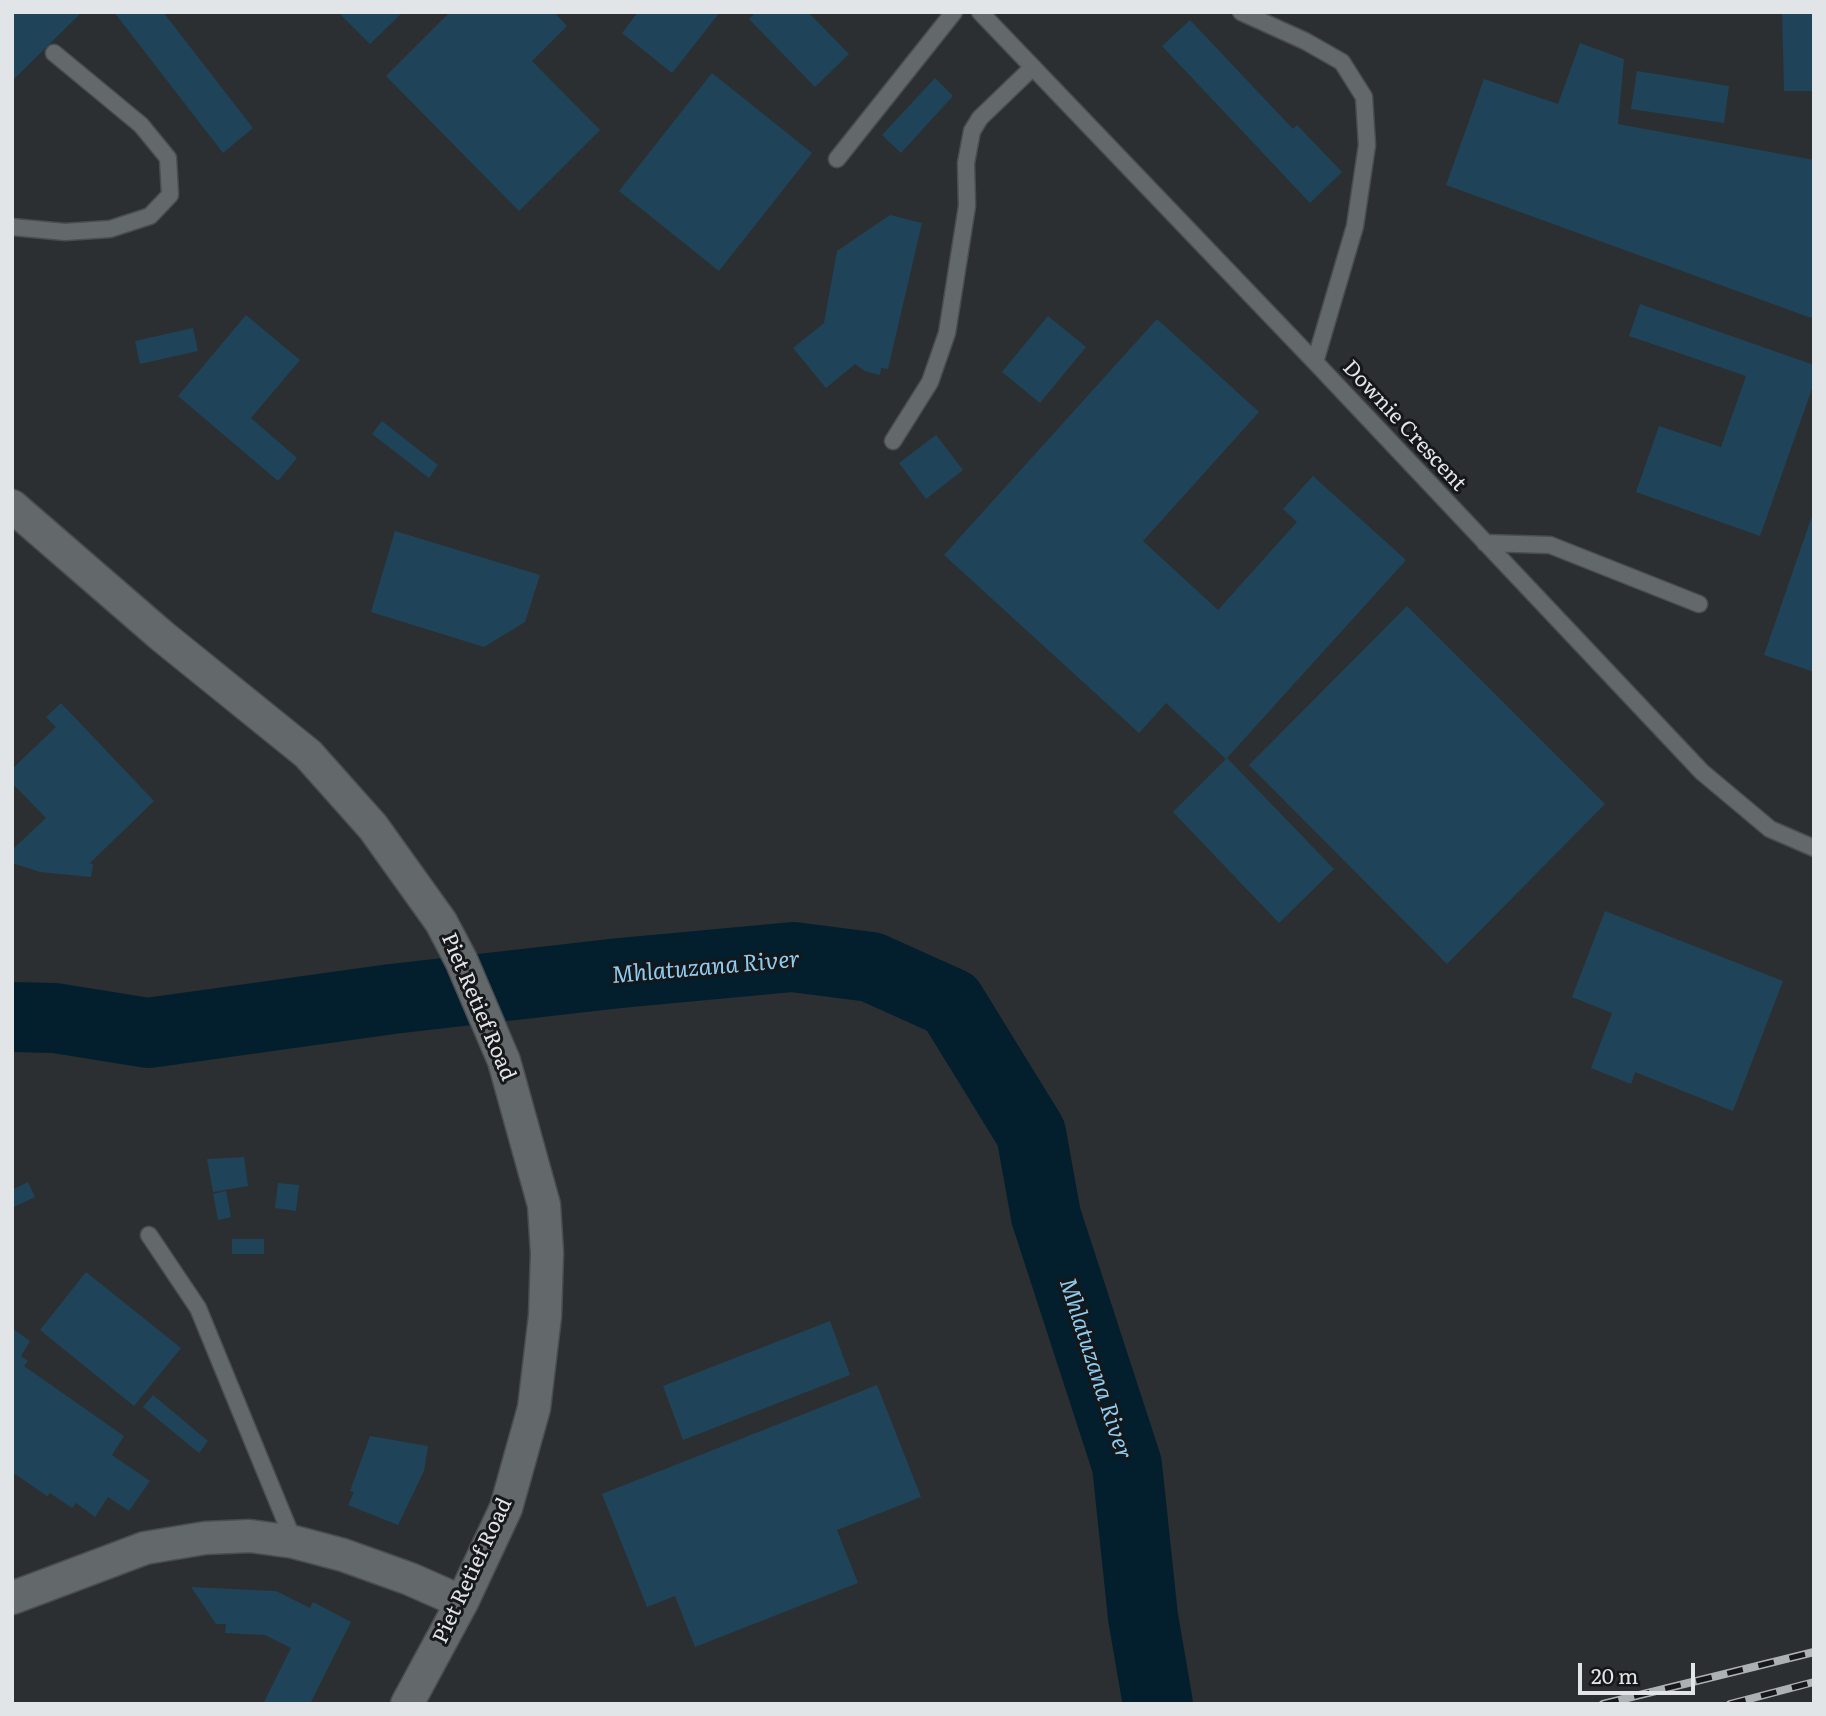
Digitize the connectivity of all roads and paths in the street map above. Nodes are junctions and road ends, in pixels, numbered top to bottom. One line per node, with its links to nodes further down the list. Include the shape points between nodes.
1 (954, 12): 6 (lane)
2 (980, 12): 5 (lane, Downie Crescent)
3 (1241, 12): 8 (lane, via 1342,62 1364,97 1367,145 1355,226)
4 (54, 54): 7 (lane, via 141,125 168,158 170,195 150,216 110,229 65,232)
5 (1033, 67): 8 (lane, Downie Crescent); 9 (lane, via 972,131 966,163 967,206 947,333 930,382)
6 (837, 159)
7 (12, 227)
8 (1315, 362): 11 (lane, Downie Crescent)
9 (893, 440)
10 (12, 506): 17 (street, Piet Retief Road, via 308,754 373,827 441,922 504,1061 544,1205 545,1317 534,1408 506,1508)
11 (1486, 543): 12 (lane, via 1550,545); 13 (lane, Downie Crescent, via 1702,772 1770,829)
12 (1699, 604)
13 (1814, 848)
14 (149, 1235): 15 (lane, via 198,1308)
15 (294, 1542): 16 (street, via 250,1536 145,1548); 17 (street, via 387,1571)
16 (12, 1598)
17 (462, 1602): 18 (street, Piet Retief Road)
18 (407, 1704)

